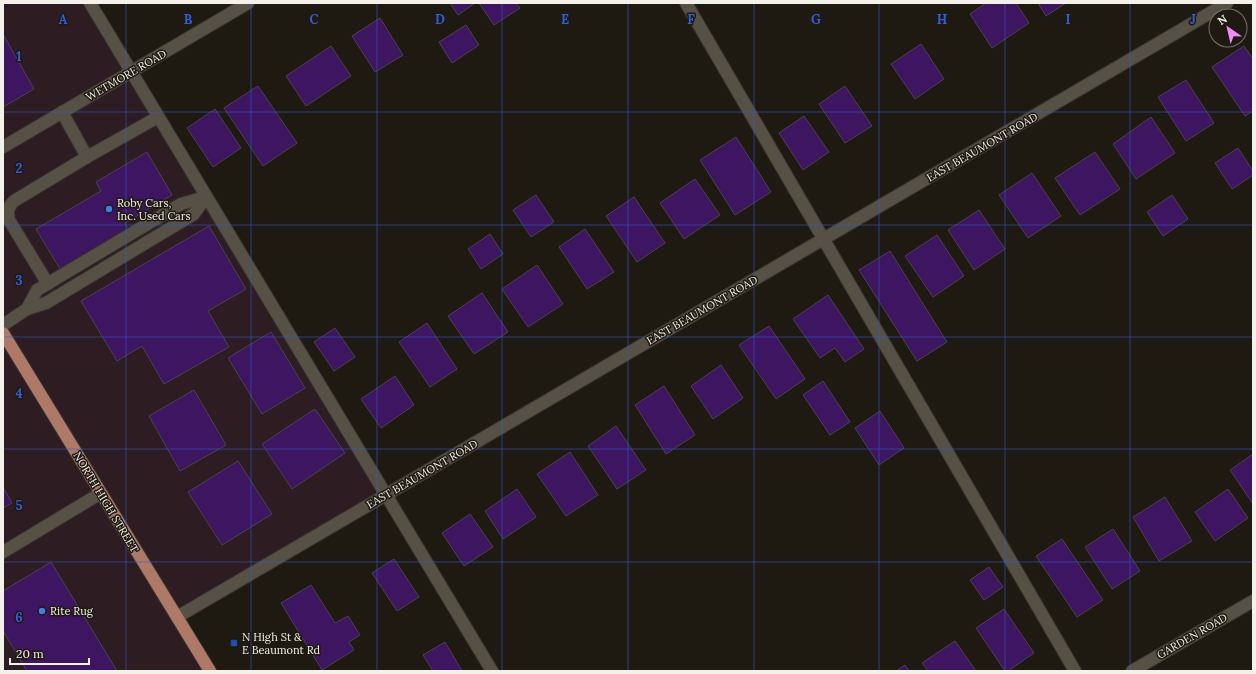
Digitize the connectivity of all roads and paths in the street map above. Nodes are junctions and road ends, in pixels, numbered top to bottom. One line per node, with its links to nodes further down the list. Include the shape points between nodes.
1 (90, 3): 5 (street)
2 (248, 3): 5 (street, WETMORE ROAD)
3 (686, 3): 11 (street)
4 (1227, 3): 11 (street, EAST BEAUMONT ROAD)
5 (131, 72): 6 (street, WETMORE ROAD); 7 (street)
6 (62, 112): 8 (street, WETMORE ROAD); 9 (street)
7 (158, 117): 9 (street); 10 (street)
8 (3, 147)
9 (87, 157): 12 (street, via 14,201 7,212 9,220)
10 (206, 197): 12 (street, via 181,204); 13 (street, via 194,214 46,303); 17 (street)
11 (823, 239): 17 (street, EAST BEAUMONT ROAD); 23 (street)
12 (48, 284): 13 (street, via 37,290)
13 (27, 310): 14 (street)
14 (3, 324)
15 (4, 337): 16 (main road, NORTH HIGH STREET)
16 (101, 493): 18 (street); 20 (main road, NORTH HIGH STREET)
17 (386, 495): 20 (street, EAST BEAUMONT ROAD); 22 (street)
18 (3, 552)
19 (1253, 601): 24 (street, GARDEN ROAD)
20 (177, 617): 21 (main road, NORTH HIGH STREET)
21 (210, 671)
22 (492, 671)
23 (1075, 671)
24 (1132, 671)

